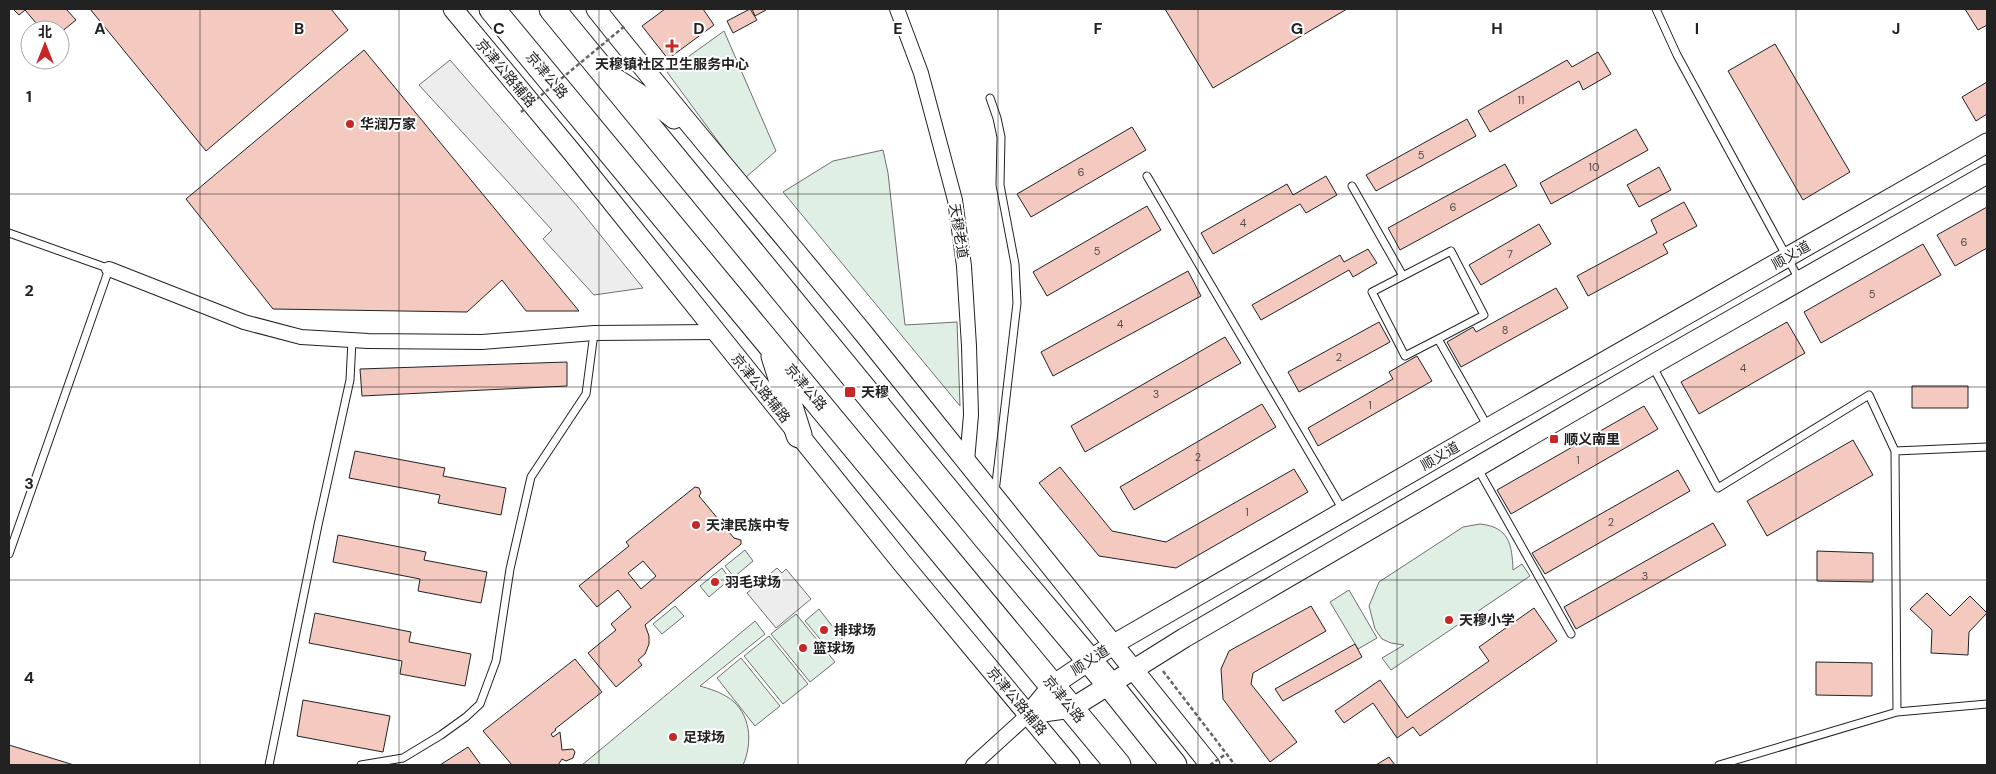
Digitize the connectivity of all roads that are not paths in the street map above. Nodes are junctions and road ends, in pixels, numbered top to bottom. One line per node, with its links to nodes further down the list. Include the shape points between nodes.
1 (453, 9): 19 (street, 京津公路辅路)
2 (492, 9): 23 (highway, 京津公路)
3 (552, 9): 7 (highway)
4 (596, 9): 10 (street)
5 (896, 9): 30 (street, 天穆老道, via 921,73 955,200 964,266 969,346 971,415)
6 (1656, 9): 15 (lane, via 1677,55)
7 (604, 71): 10 (street, via 655,104); 37 (highway)
8 (990, 98): 32 (lane, via 1001,138 1000,184 1015,264 1017,303)
9 (1987, 142): 15 (street, 顺义道)
10 (716, 156): 30 (street)
11 (1987, 174): 18 (street, 顺义道)
12 (1147, 176): 33 (lane)
13 (1352, 186): 17 (lane)
14 (9, 233): 16 (lane)
15 (1787, 258): 18 (lane); 25 (street, 顺义道)
16 (112, 270): 22 (street, via 244,322 301,337); 34 (lane)
17 (1403, 276): 21 (lane, via 1372,292 1406,356); 21 (lane, via 1451,251 1484,315)
18 (1800, 281): 24 (street, 顺义道)
19 (715, 332): 20 (street); 26 (street, 京津公路辅路)
20 (594, 333): 22 (street, via 482,342); 46 (lane, via 586,394 531,477 510,568 496,661 480,704 441,735 403,758)
21 (1438, 339): 25 (lane)
22 (352, 340): 45 (lane, via 350,380)
23 (770, 344): 26 (highway); 39 (highway, 京津公路)
24 (1652, 365): 29 (lane, via 1718,488 1869,395); 31 (street, 顺义道)
25 (1488, 428): 28 (street, 顺义道)
26 (799, 435): 44 (street, 京津公路辅路)
27 (1987, 447): 29 (lane)
28 (1455, 448): 31 (street); 33 (street, 顺义道)
29 (1895, 451): 43 (lane)
30 (967, 461): 32 (street)
31 (1473, 470): 35 (lane); 38 (street, 顺义道)
32 (995, 495): 36 (street)
33 (1344, 512): 36 (street, 顺义道)
34 (9, 554)
35 (1571, 634)
36 (1114, 644): 37 (street, 顺义道); 38 (street)
37 (1089, 660): 39 (street, 顺义道); 40 (highway)
38 (1134, 670): 40 (street, 顺义道); 51 (street)
39 (1053, 685): 42 (highway, 京津公路); 44 (street, 顺义道)
40 (1110, 685): 42 (street, 顺义道); 50 (highway)
41 (1987, 704): 43 (lane)
42 (1072, 708): 44 (street, 顺义道); 49 (highway, 京津公路)
43 (1897, 712): 52 (lane)
44 (1029, 714): 47 (street); 48 (street, 京津公路辅路)
45 (269, 765)
46 (360, 765)
47 (973, 765)
48 (1070, 765)
49 (1118, 765)
50 (1174, 765)
51 (1210, 765)
52 (1719, 765)

